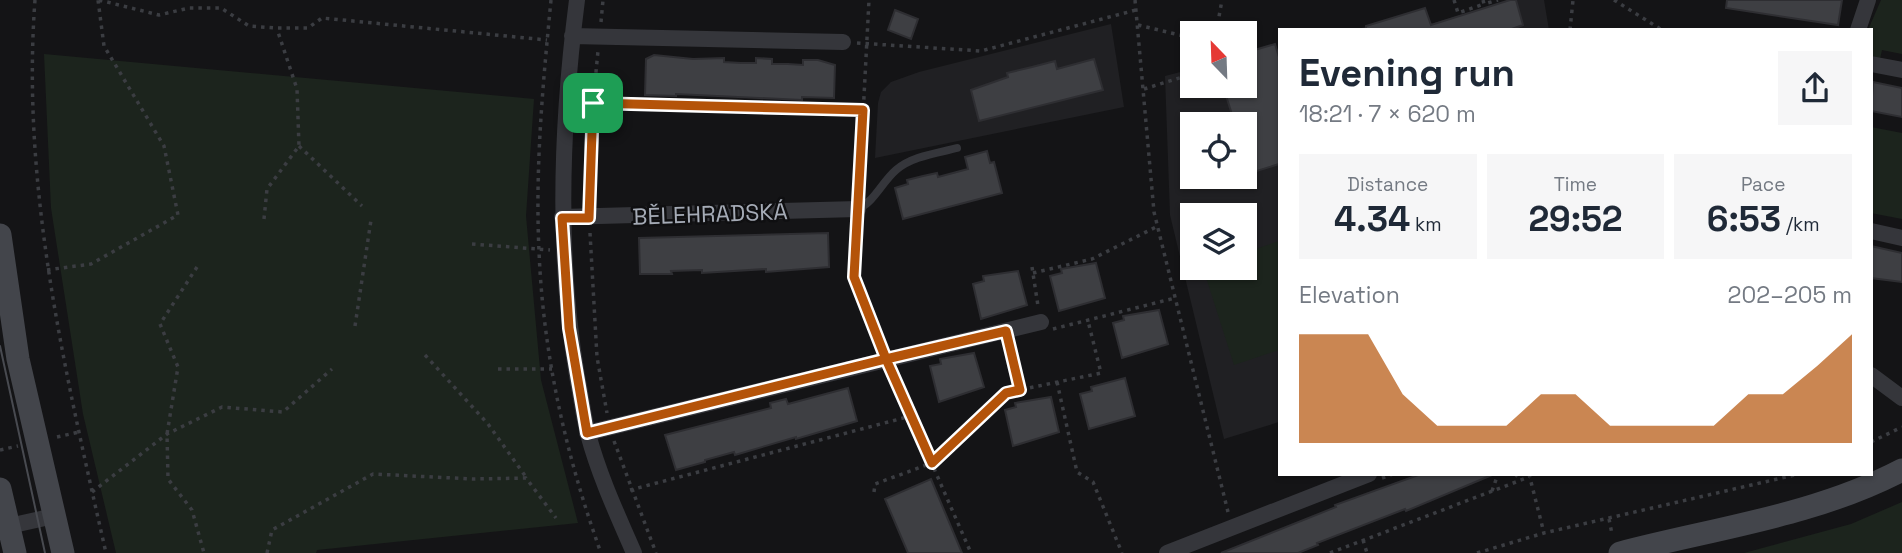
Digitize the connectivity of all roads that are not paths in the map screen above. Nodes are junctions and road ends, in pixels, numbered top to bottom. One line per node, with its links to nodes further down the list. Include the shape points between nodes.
1 (577, 0): 4 (street)
2 (1868, 0): 3 (street)
3 (1859, 28)
4 (572, 36): 5 (street); 10 (street)
5 (843, 42)
6 (1873, 64): 7 (street)
7 (1902, 70)
8 (957, 148): 9 (lane, via 907,162)
9 (858, 209): 10 (street, BĚLEHRADSKÁ)
10 (562, 218): 17 (street, via 569,328)
11 (1873, 231): 13 (street)
12 (0, 235): 21 (street, via 18,359)
13 (1902, 238)
14 (1041, 322): 17 (street)
15 (1873, 376): 16 (street)
16 (1902, 398)
17 (587, 433): 26 (street)
18 (1902, 470): 23 (street, via 1870,487 1777,517)
19 (1364, 476): 27 (street)
20 (0, 489): 22 (street)
21 (54, 516): 22 (street); 25 (street)
22 (9, 526): 24 (street)
23 (1616, 543)
24 (15, 553)
25 (62, 553)
26 (634, 553)
27 (1167, 553)

